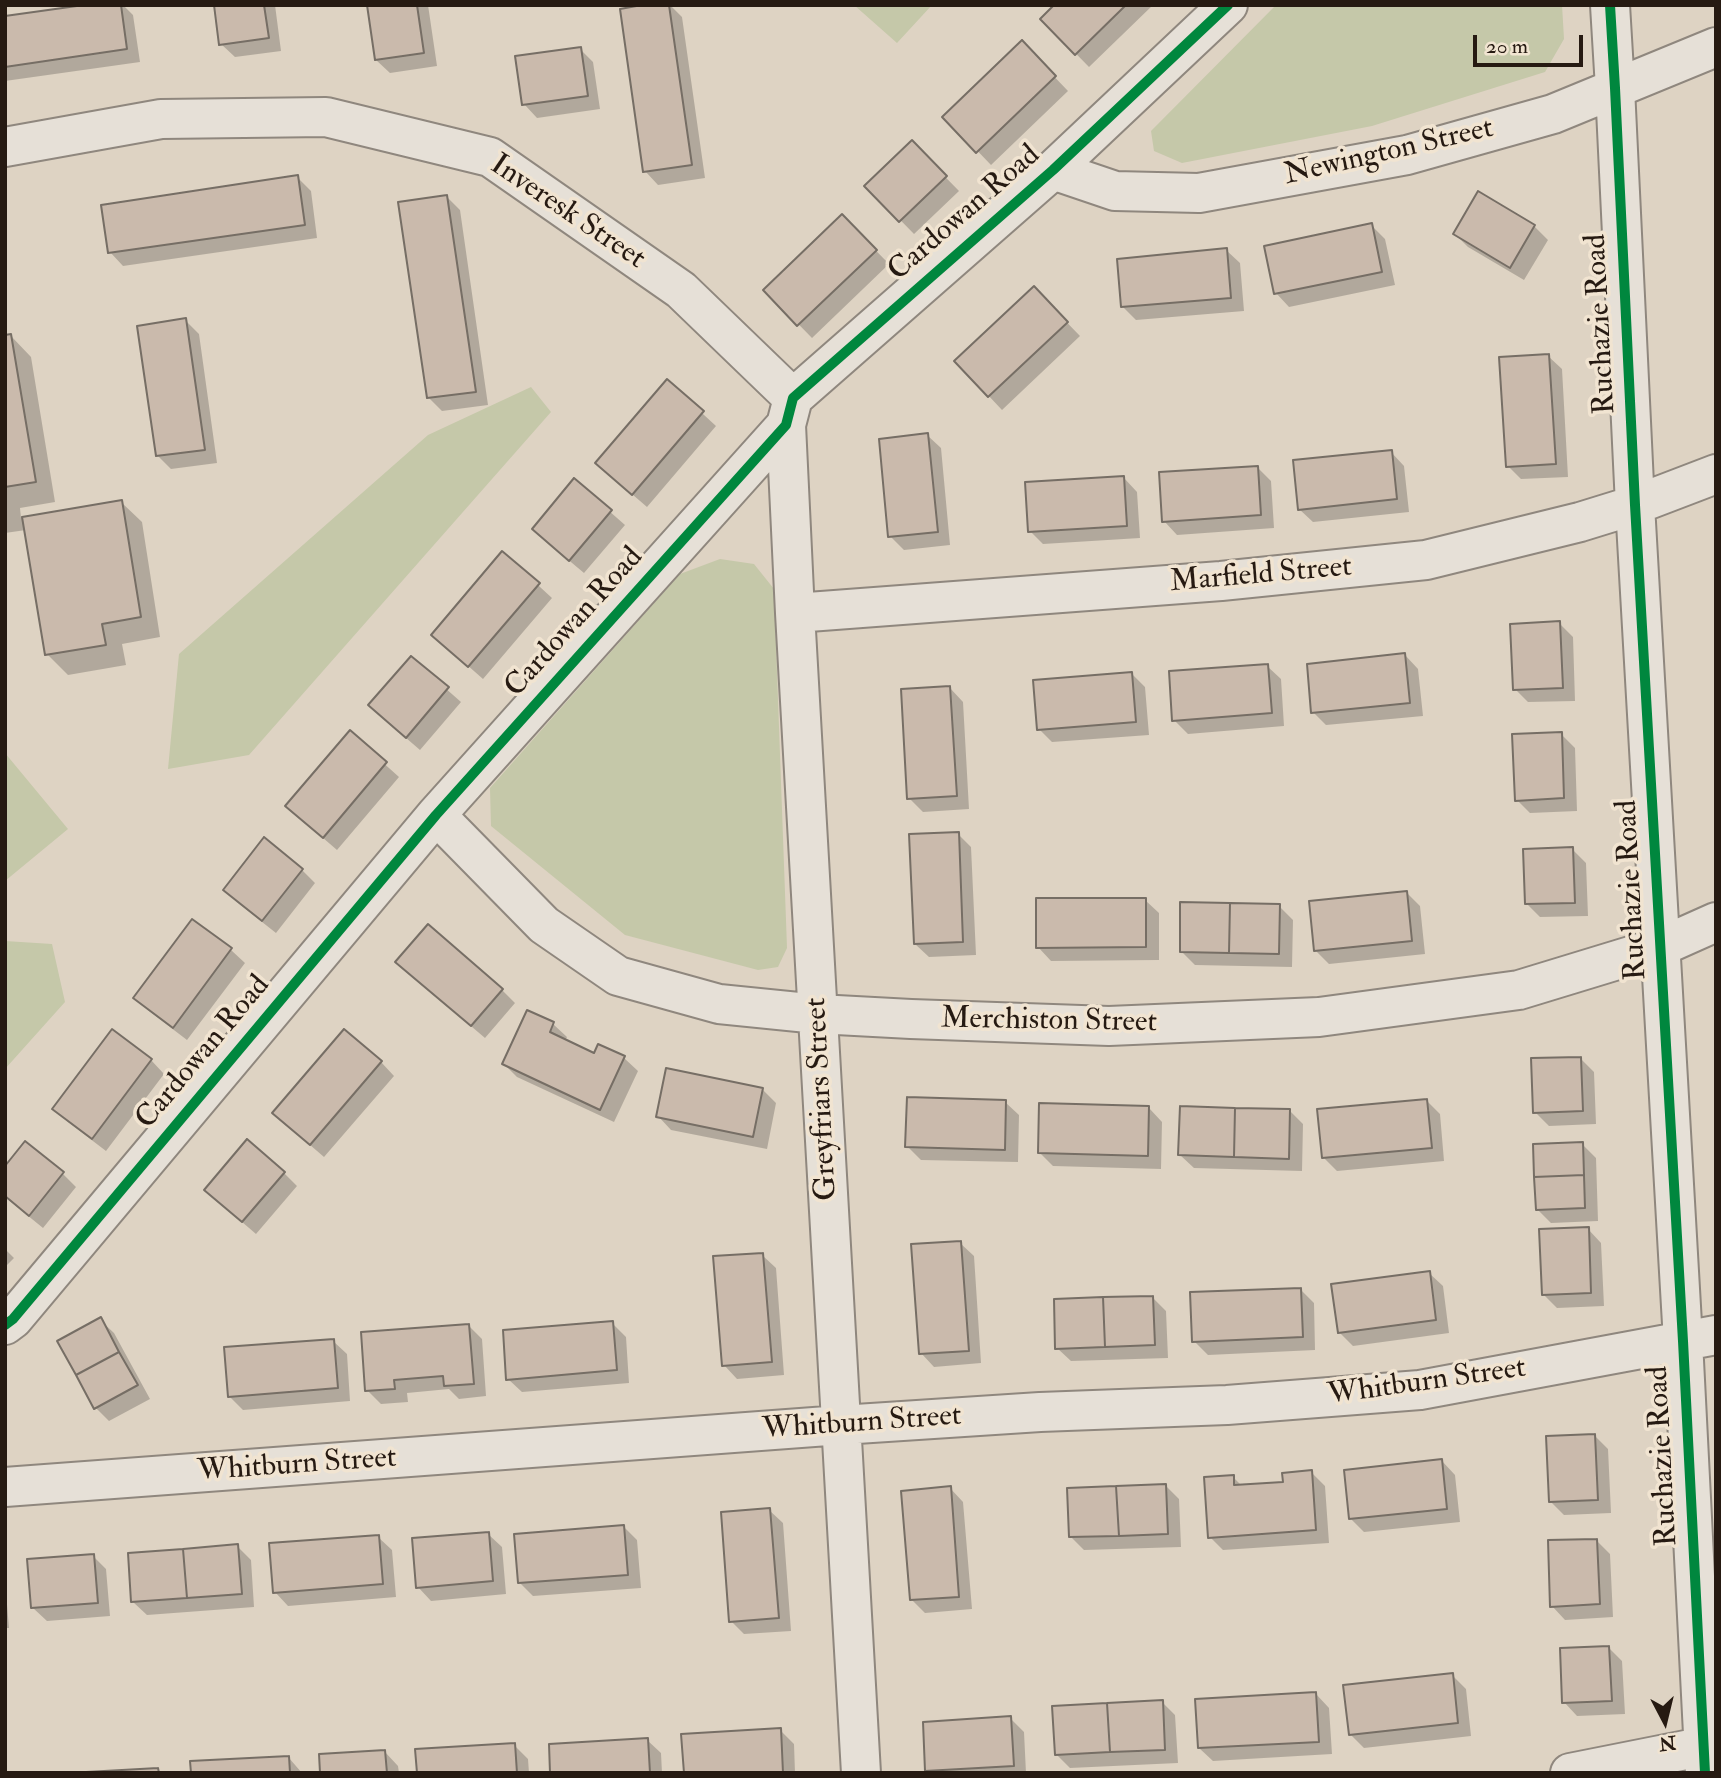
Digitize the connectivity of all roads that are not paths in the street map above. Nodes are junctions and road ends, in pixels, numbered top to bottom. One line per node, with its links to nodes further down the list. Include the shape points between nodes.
1 (1228, 5): 6 (street, Cardowan Road)
2 (1610, 5): 4 (street, Ruchazie Road)
3 (1716, 47): 4 (street, Newington Street)
4 (1615, 88): 6 (street, Newington Street, via 1553,114 1407,155 1199,193 1115,191); 9 (street, Ruchazie Road)
5 (5, 147): 7 (street, Inveresk Street, via 161,119 326,117 490,157 681,290)
6 (1053, 170): 7 (street, Cardowan Road)
7 (790, 411): 10 (street, Greyfriars Street); 11 (street, Cardowan Road)
8 (1716, 474): 9 (street, Marfield Street)
9 (1635, 505): 10 (street, Marfield Street, via 1426,560 1221,582); 13 (street, Ruchazie Road)
10 (795, 613): 14 (street, Greyfriars Street)
11 (436, 815): 14 (street, Merchiston Street, via 544,925 618,976 719,1004); 15 (street, Cardowan Road)
12 (1716, 922): 13 (street, Merchiston Street)
13 (1660, 947): 14 (street, Merchiston Street, via 1519,990 1319,1017 1109,1026); 16 (street, Ruchazie Road)
14 (818, 1014): 17 (street, Greyfriars Street)
15 (5, 1325)
16 (1699, 1338): 17 (street, Whitburn Street, via 1420,1390); 19 (street, Ruchazie Road)
17 (841, 1425): 18 (street, Whitburn Street); 20 (street, Greyfriars Street)
18 (5, 1487)
19 (1708, 1754): 21 (street)
20 (861, 1773)
21 (1570, 1773)

